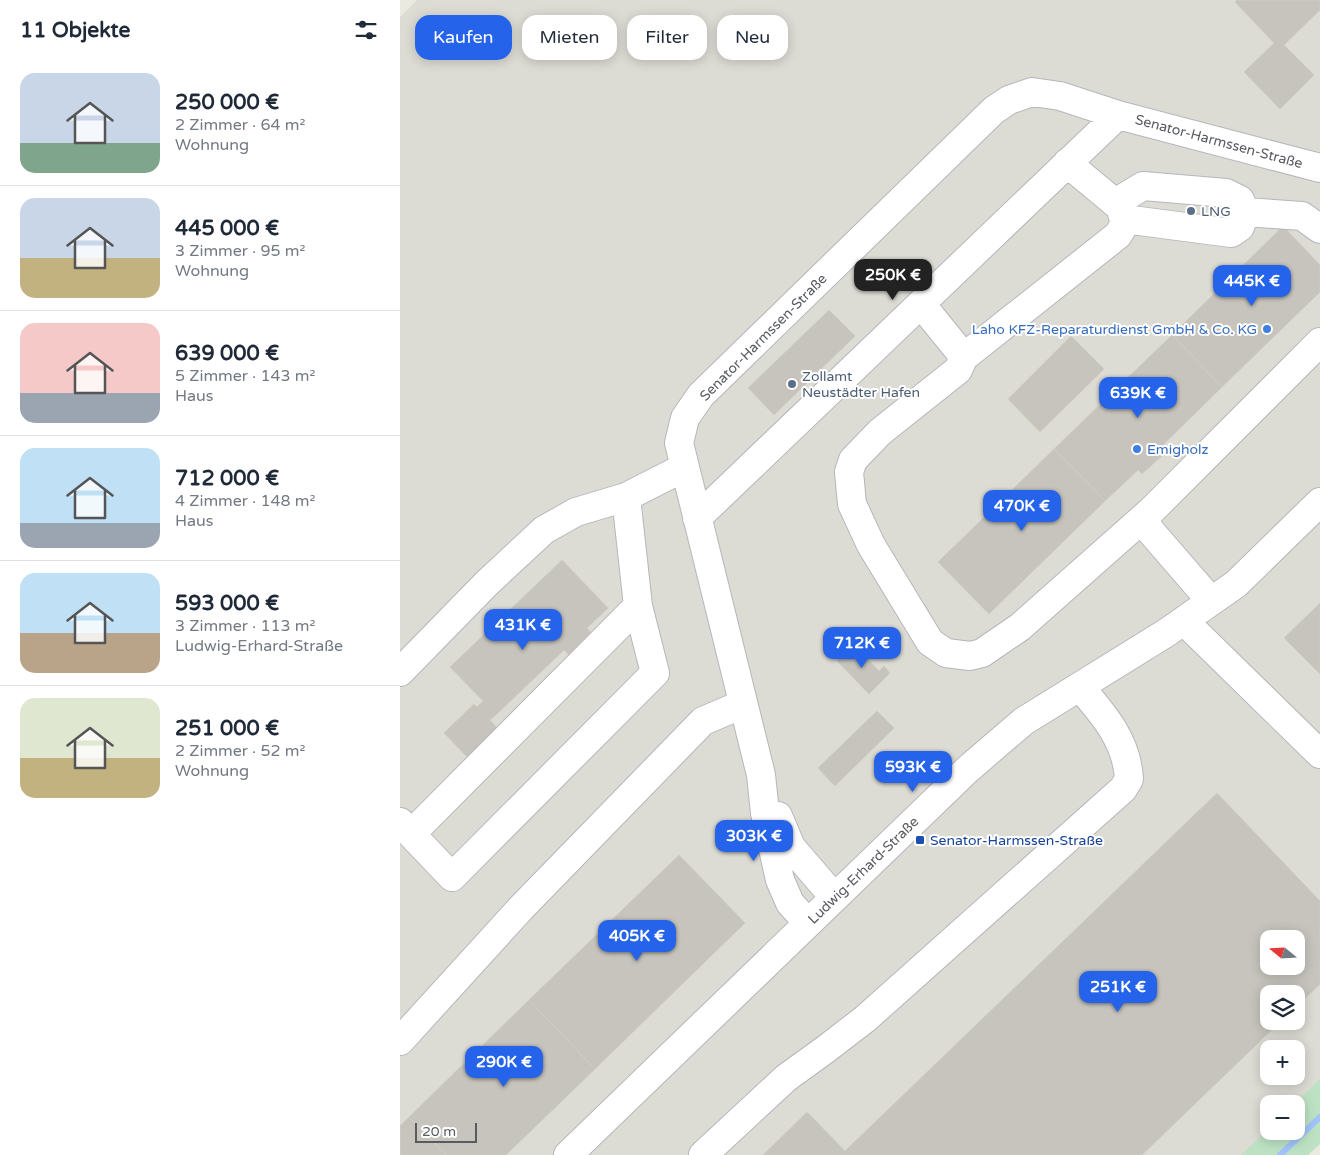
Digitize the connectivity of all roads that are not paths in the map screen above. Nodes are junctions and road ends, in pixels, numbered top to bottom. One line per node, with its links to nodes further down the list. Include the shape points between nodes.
1 (1118, 114): 2 (street, Senator-Harmssen-Straße); 3 (street, Senator-Harmssen-Straße); 10 (street, Senator-Harmssen-Straße, via 1060,96 1032,92 1009,100 994,110 701,395 685,418 681,435 679,444)
2 (1068, 163): 4 (street); 7 (street, Senator-Harmssen-Straße)
3 (1320, 168)
4 (1120, 211): 5 (street, via 1230,232 1240,227); 5 (street, via 1143,186 1226,194 1240,200); 9 (street, via 1125,223 1118,235)
5 (1245, 212): 6 (street, via 1302,216)
6 (1320, 229)
7 (921, 304): 9 (street); 13 (street, Senator-Harmssen-Straße)
8 (1320, 342): 14 (street)
9 (964, 357): 14 (street, via 958,370 880,432 853,460 849,472 852,504 871,545 930,642 946,653 970,656 982,653 1020,627)
10 (685, 467): 11 (street); 13 (street, Senator-Harmssen-Straße)
11 (626, 498): 16 (street); 18 (street, via 576,512 544,530)
12 (1320, 502): 15 (street, Ludwig-Erhard-Straße, via 1236,584)
13 (697, 518): 20 (street, Senator-Harmssen-Straße)
14 (1141, 520): 15 (street)
15 (1211, 601): 17 (street, Ludwig-Erhard-Straße)
16 (638, 606): 23 (street); 23 (street, via 655,673 452,877)
17 (1184, 621): 19 (street, Ludwig-Erhard-Straße); 21 (street)
18 (400, 672)
19 (1080, 687): 24 (street, Ludwig-Erhard-Straße, via 1024,722 968,770); 28 (street, via 1106,717 1126,753 1129,779 1123,789 865,1019 786,1078)
20 (743, 704): 22 (street, Senator-Harmssen-Straße); 26 (street, via 703,721 521,908)
21 (1320, 754)
22 (761, 775): 24 (street, Senator-Harmssen-Straße, via 791,848); 25 (street, Senator-Harmssen-Straße, via 765,813 780,880 790,903)
23 (406, 828)
24 (834, 897): 25 (street, Ludwig-Erhard-Straße)
25 (808, 923): 27 (street, Ludwig-Erhard-Straße)
26 (400, 1041)
27 (568, 1155)
28 (704, 1155)

